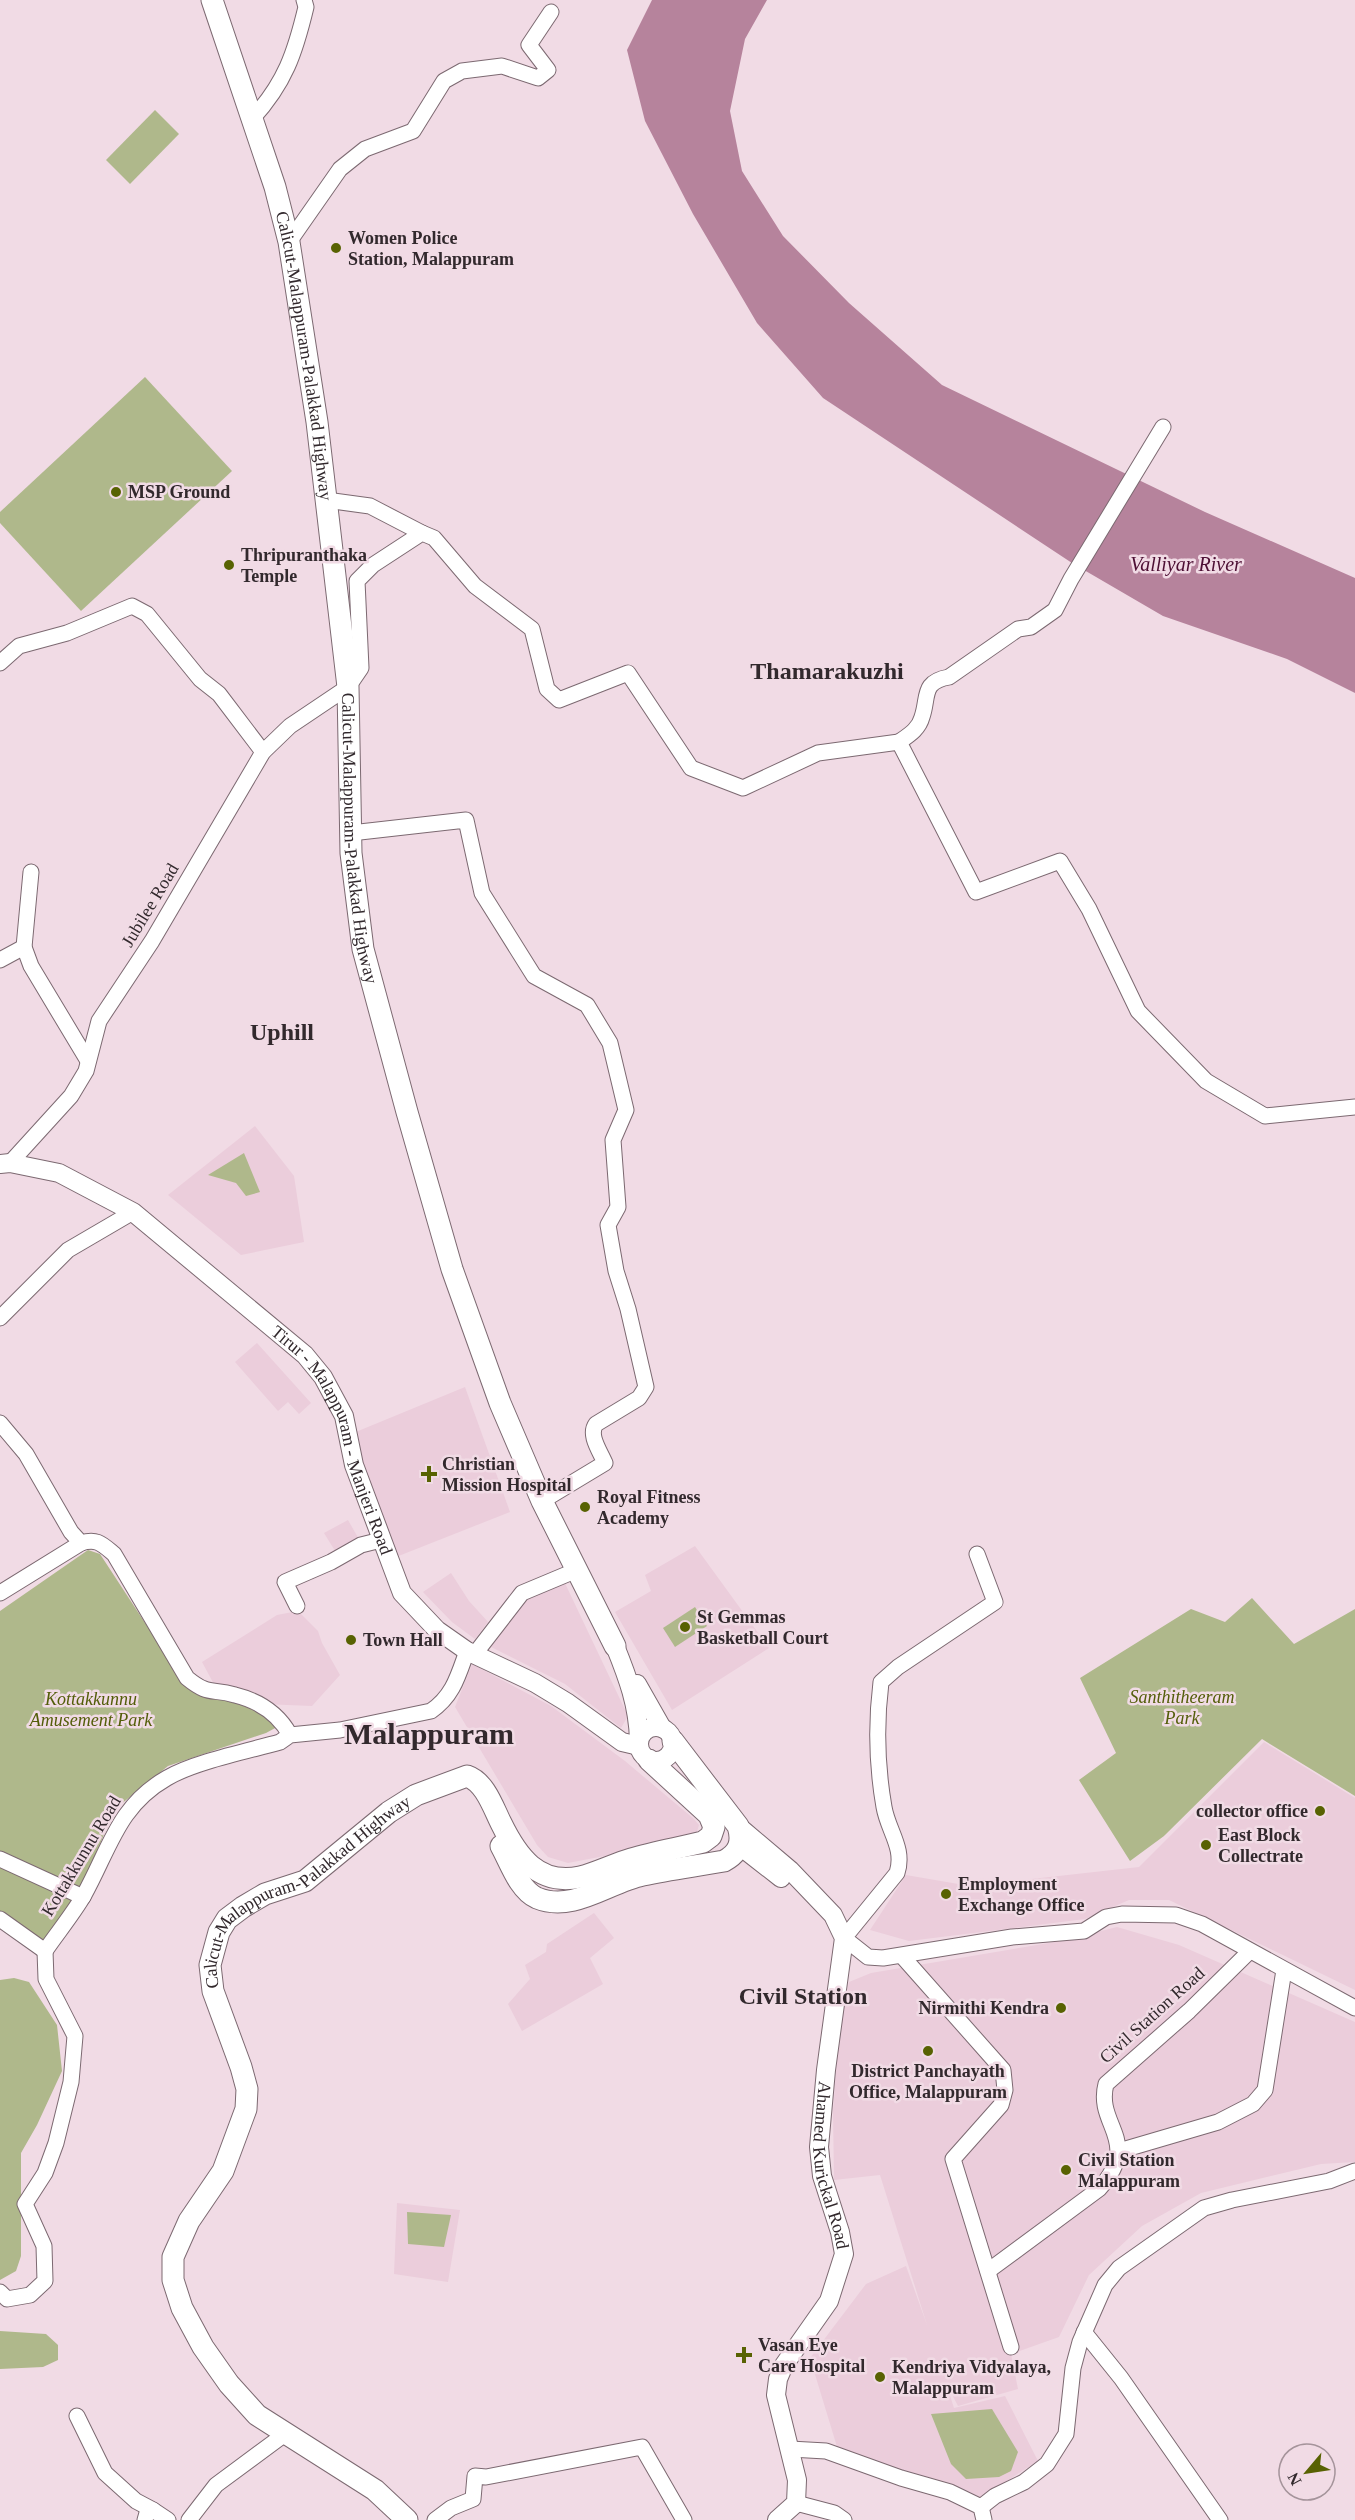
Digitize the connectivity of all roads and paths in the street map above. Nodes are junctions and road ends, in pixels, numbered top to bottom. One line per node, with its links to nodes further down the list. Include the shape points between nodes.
1 (212, 0): 4 (highway, Calicut-Malappuram-Palakkad Highway)
2 (304, 0): 4 (street, via 306,7 295,52 270,100)
3 (551, 12): 5 (street, via 529,45 548,70 538,78 502,66 462,71 444,81 413,131 364,149 340,169)
4 (252, 119): 5 (highway, Calicut-Malappuram-Palakkad Highway)
5 (289, 242): 7 (highway, Calicut-Malappuram-Palakkad Highway)
6 (1163, 427): 11 (street, via 1055,610 1031,627 1018,629 949,677 937,679 928,688 922,718 915,730)
7 (326, 500): 8 (street, via 370,506); 10 (highway, Calicut-Malappuram-Palakkad Highway)
8 (422, 533): 10 (street, via 373,565 357,581 361,668); 11 (street, via 434,538 476,586 532,629 547,689 559,700 628,673 691,768 743,788 818,753)
9 (0, 663): 12 (street, via 19,646 67,633 132,606 147,614 200,679 219,694)
10 (348, 687): 12 (street, Jubilee Road, via 291,726); 13 (highway, Calicut-Malappuram-Palakkad Highway)
11 (899, 742): 18 (street, via 976,892 1060,861 1089,909 1138,1011 1206,1081 1265,1116)
12 (263, 752): 17 (street, Jubilee Road, via 152,941 99,1021)
13 (351, 833): 23 (highway, Calicut-Malappuram-Palakkad Highway, via 363,949 407,1112 453,1269 500,1402); 23 (street, via 466,820 482,893 534,976 587,1005 610,1043 626,1110 613,1140 618,1208 608,1225 646,1387 639,1398 593,1428 604,1463)
14 (31, 872): 15 (street)
15 (24, 947): 16 (street); 17 (street, via 31,966)
16 (0, 960)
17 (88, 1061): 19 (street, Jubilee Road, via 71,1096)
18 (1355, 1107)
19 (5, 1164): 20 (main road, Tirur - Malappuram - Manjeri Road, via 59,1173)
20 (133, 1212): 21 (street, via 68,1250); 24 (main road, Tirur - Malappuram - Manjeri Road, via 305,1355 323,1377 344,1416 354,1465)
21 (0, 1318)
22 (0, 1423): 25 (street, via 26,1454)
23 (542, 1501): 27 (highway, Calicut-Malappuram-Palakkad Highway)
24 (381, 1540): 29 (street, via 361,1545 285,1582); 31 (main road, Tirur - Malappuram - Manjeri Road, via 402,1593 437,1630)
25 (81, 1543): 28 (street); 32 (street, via 100,1542 114,1554 188,1678 201,1690 235,1695 275,1713)
26 (977, 1554): 40 (street, via 995,1602 881,1682 881,1784 900,1863 897,1873)
27 (578, 1570): 30 (highway, Calicut-Malappuram-Palakkad Highway); 31 (street, Kottakkunnu Road, via 522,1593)
28 (0, 1593)
29 (297, 1606)
30 (615, 1646): 33 (main road, Calicut-Malappuram-Palakkad Highway); 34 (main road, Calicut-Malappuram-Palakkad Highway, via 633,1693)
31 (470, 1653): 32 (street, Kottakkunnu Road, via 453,1690 430,1711 340,1730); 34 (main road, Tirur - Malappuram - Manjeri Road, via 535,1683 622,1742)
32 (290, 1735): 38 (street, Kottakkunnu Road, via 280,1742 169,1776 142,1795 125,1814)
33 (667, 1735): 34 (main road, via 648,1729); 34 (main road, via 670,1753 666,1757 655,1761); 36 (highway, Calicut-Malappuram-Palakkad Highway)
34 (642, 1749): 35 (highway, Calicut-Malappuram-Palakkad Highway, via 709,1815 714,1827 711,1836 703,1842 633,1858 580,1877 563,1879 541,1874 510,1842 474,1778)
35 (451, 1781): 36 (highway, via 469,1785 480,1799 519,1880 535,1897 552,1902 572,1901 640,1875 724,1861 734,1856); 53 (highway, Calicut-Malappuram-Palakkad Highway, via 416,1795 389,1812 305,1881 265,1894 243,1907 227,1919 214,1945 210,1965 213,1991 242,2067 246,2109 223,2171 189,2221 173,2257 173,2280 182,2308 203,2347 229,2384 257,2415)
36 (739, 1836): 40 (main road, via 790,1870 832,1915)
37 (0, 1860): 38 (street)
38 (83, 1897): 41 (street, Kottakkunnu Road)
39 (0, 1919): 41 (street)
40 (844, 1938): 43 (street, via 868,1957); 54 (main road, Ahamed Kurickal Road, via 819,2147 822,2176 844,2254 829,2301 778,2379 776,2395)
41 (45, 1951): 49 (street, via 46,1979 75,2036 71,2082 56,2143 45,2173 25,2204 44,2246 45,2281 30,2295 7,2299)
42 (1250, 1951): 43 (street, via 1202,1924 1176,1915 1122,1914 1106,1917 1084,1930 1012,1937); 44 (street); 46 (street, Civil Station Road, via 1106,2084 1102,2097)
43 (903, 1956): 48 (street, via 1003,2070 1005,2091 1000,2104 953,2159)
44 (1284, 1970): 45 (street); 46 (street, via 1265,2090 1253,2104 1218,2121)
45 (1355, 2008)
46 (1119, 2151): 48 (street, via 1112,2174 1099,2189)
47 (1355, 2171): 50 (street, via 1329,2181 1204,2208 1119,2268 1105,2284)
48 (988, 2271): 51 (street)
49 (0, 2292)
50 (1084, 2332): 56 (street, via 1073,2368 1066,2434 1047,2464 1024,2482 995,2496); 65 (street, via 1121,2378)
51 (1011, 2347)
52 (77, 2416): 57 (street, via 105,2473)
53 (285, 2434): 59 (street, via 216,2485); 60 (highway, Calicut-Malappuram-Palakkad Highway, via 375,2490)
54 (790, 2449): 55 (main road, Ahamed Kurickal Road, via 797,2480); 56 (street, via 825,2451 950,2492)
55 (796, 2503): 63 (main road); 64 (street, via 834,2513)
56 (982, 2513)
57 (149, 2515): 58 (street)
58 (168, 2520)
59 (189, 2520)
60 (407, 2520)
61 (435, 2520): 62 (street, via 472,2499 475,2476 642,2447)
62 (684, 2520)
63 (777, 2520)
64 (844, 2520)
65 (1220, 2520)

